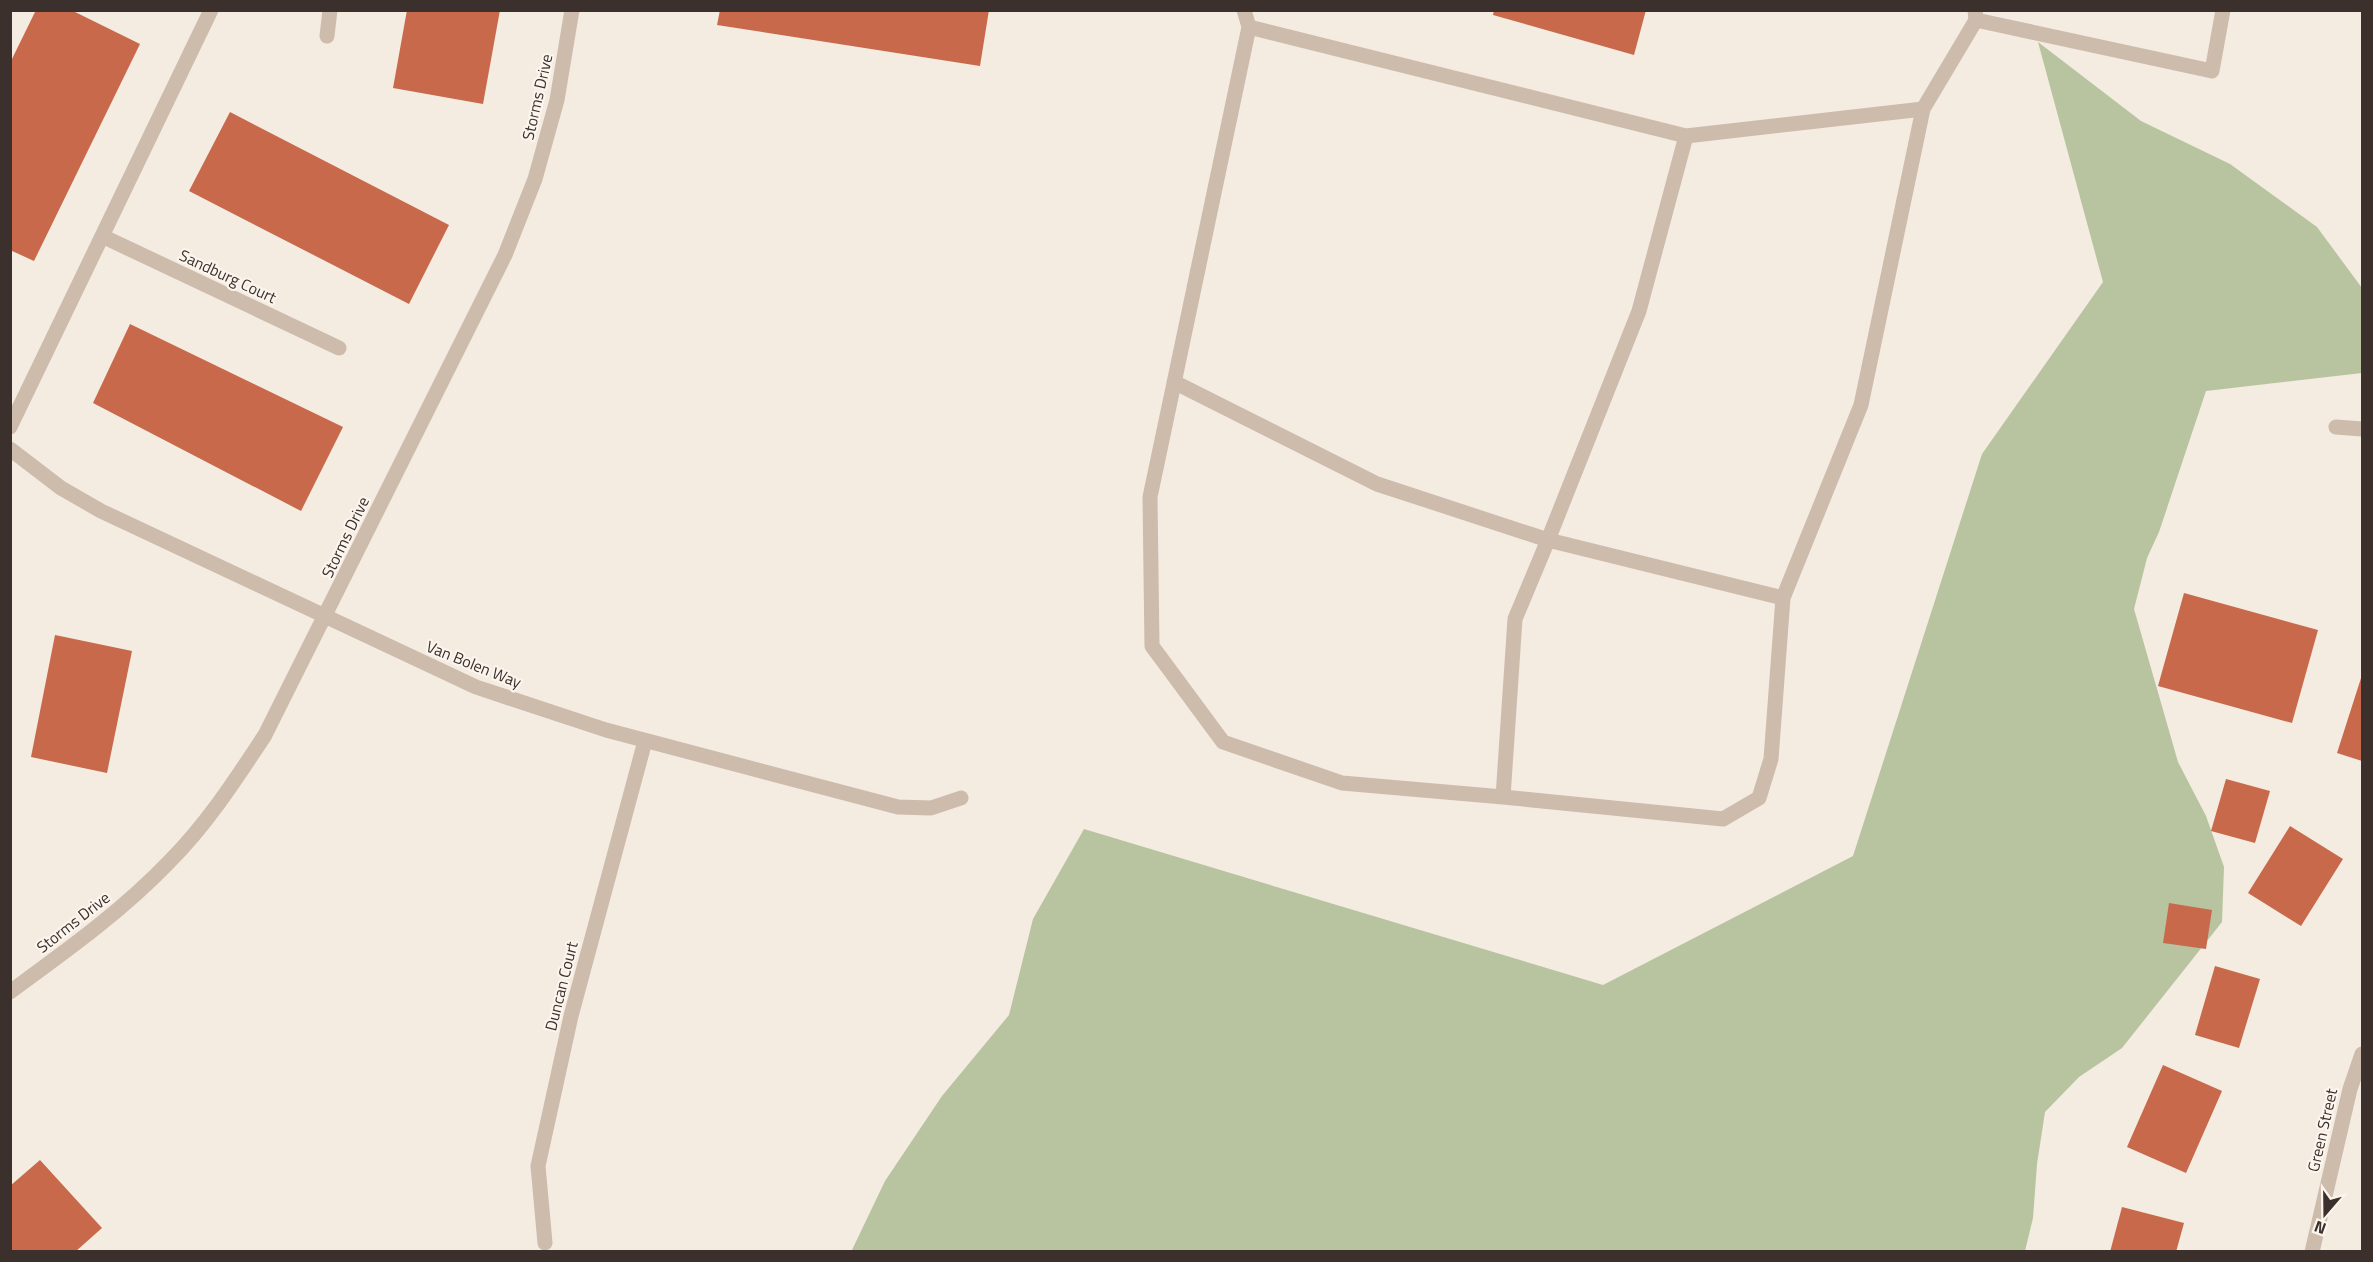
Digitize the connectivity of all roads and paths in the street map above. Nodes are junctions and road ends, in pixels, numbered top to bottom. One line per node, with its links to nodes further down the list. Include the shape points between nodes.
1 (211, 10): 11 (street)
2 (330, 10): 8 (street)
3 (572, 10): 20 (street, Storms Drive, via 557,100 535,179 505,255)
4 (1244, 10): 7 (street)
5 (2223, 10): 6 (street, via 2211,71)
6 (1976, 15): 9 (street)
7 (1249, 27): 10 (street); 13 (street)
8 (327, 36)
9 (1923, 109): 10 (street); 19 (street, via 1861,405)
10 (1686, 136): 18 (street, via 1639,311)
11 (102, 236): 12 (street, Sandburg Court); 14 (street)
12 (339, 348)
13 (1174, 382): 18 (street, via 1377,484); 22 (street, via 1150,497 1152,646 1223,742 1342,783)
14 (10, 427)
15 (2336, 427): 16 (street)
16 (2362, 429)
17 (10, 449): 20 (street, Van Bolen Way, via 61,488 101,511)
18 (1548, 540): 19 (street); 22 (street, via 1515,619)
19 (1783, 598): 22 (street, via 1771,759 1759,798 1723,819)
20 (326, 617): 21 (street, Van Bolen Way, via 476,687); 24 (street, Storms Drive, via 266,735 218,806 170,861 108,920)
21 (645, 741): 23 (street, Van Bolen Way, via 898,807 931,807); 26 (street, Duncan Court, via 577,993 538,1166)
22 (1503, 797)
23 (961, 798)
24 (10, 992)
25 (2362, 1054): 27 (street, Green Street, via 2350,1089)
26 (545, 1244)
27 (2312, 1251)

